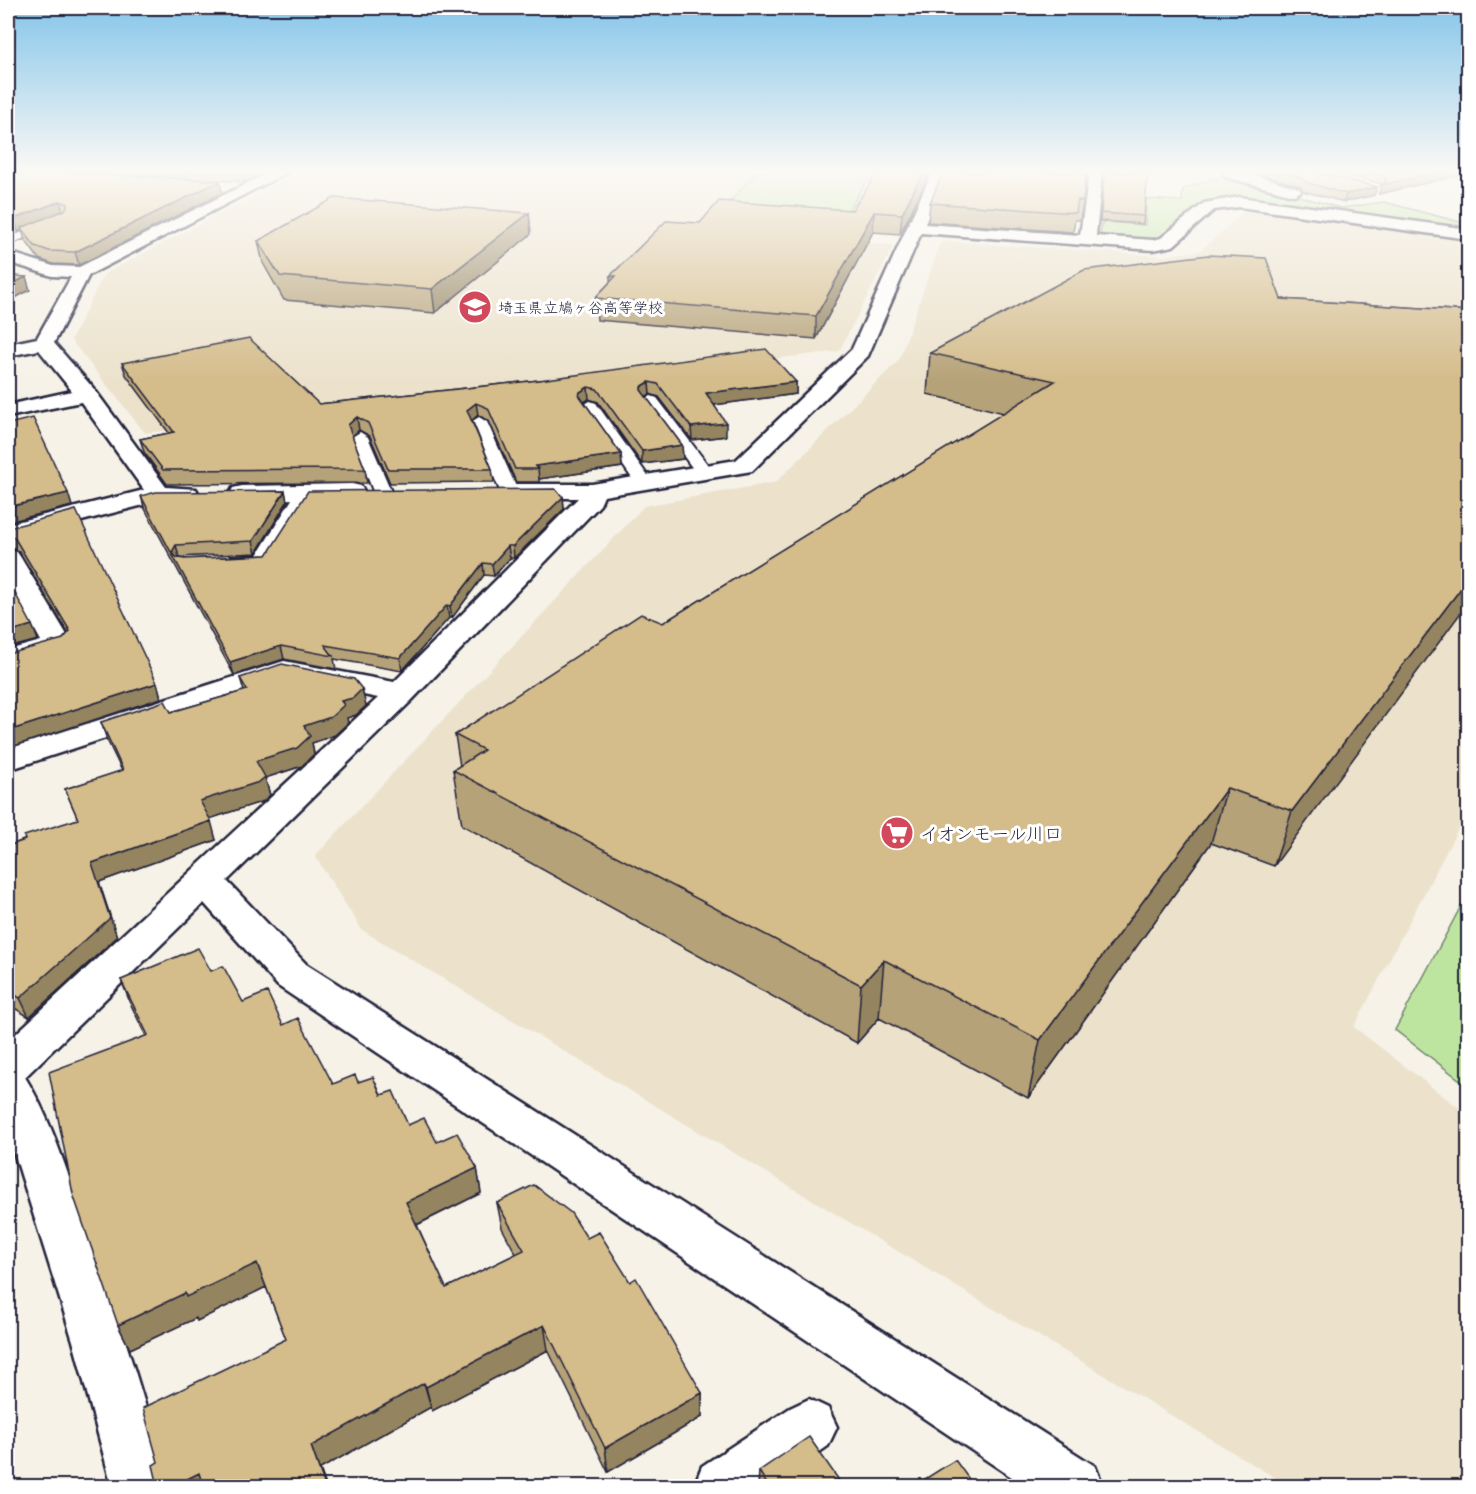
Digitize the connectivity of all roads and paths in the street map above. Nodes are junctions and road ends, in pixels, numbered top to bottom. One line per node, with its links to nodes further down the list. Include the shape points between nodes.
1 (143, 242): 6 (street)
2 (909, 242): 15 (street, via 861,352 744,466)
3 (1110, 242): 4 (street, via 1153,245)
4 (1168, 242)
5 (8, 257): 6 (street, via 52,271)
6 (82, 272): 7 (street)
7 (44, 343): 8 (street); 9 (street)
8 (8, 350)
9 (86, 394): 12 (street); 23 (street)
10 (651, 401): 15 (lane)
11 (590, 406): 16 (lane)
12 (8, 411)
13 (479, 422): 20 (lane)
14 (360, 437): 17 (lane)
15 (705, 473): 16 (street)
16 (644, 483): 21 (street)
17 (382, 491): 18 (street); 22 (street)
18 (405, 491)
19 (486, 491): 20 (street)
20 (509, 491): 21 (street)
21 (592, 491): 28 (street, via 591,500)
22 (305, 492): 23 (street); 26 (lane, via 263,561)
23 (159, 494): 24 (street)
24 (8, 532)
25 (8, 558): 27 (street, via 58,645)
26 (220, 562)
27 (8, 659)
28 (401, 693): 29 (street, via 284,669); 30 (street)
29 (8, 760)
30 (205, 881): 31 (street); 36 (street, via 292,975)
31 (8, 1067)
32 (8, 1087): 34 (street, via 20,1105 60,1220)
33 (809, 1427): 35 (street)
34 (140, 1486)
35 (722, 1486)
36 (1075, 1486)

